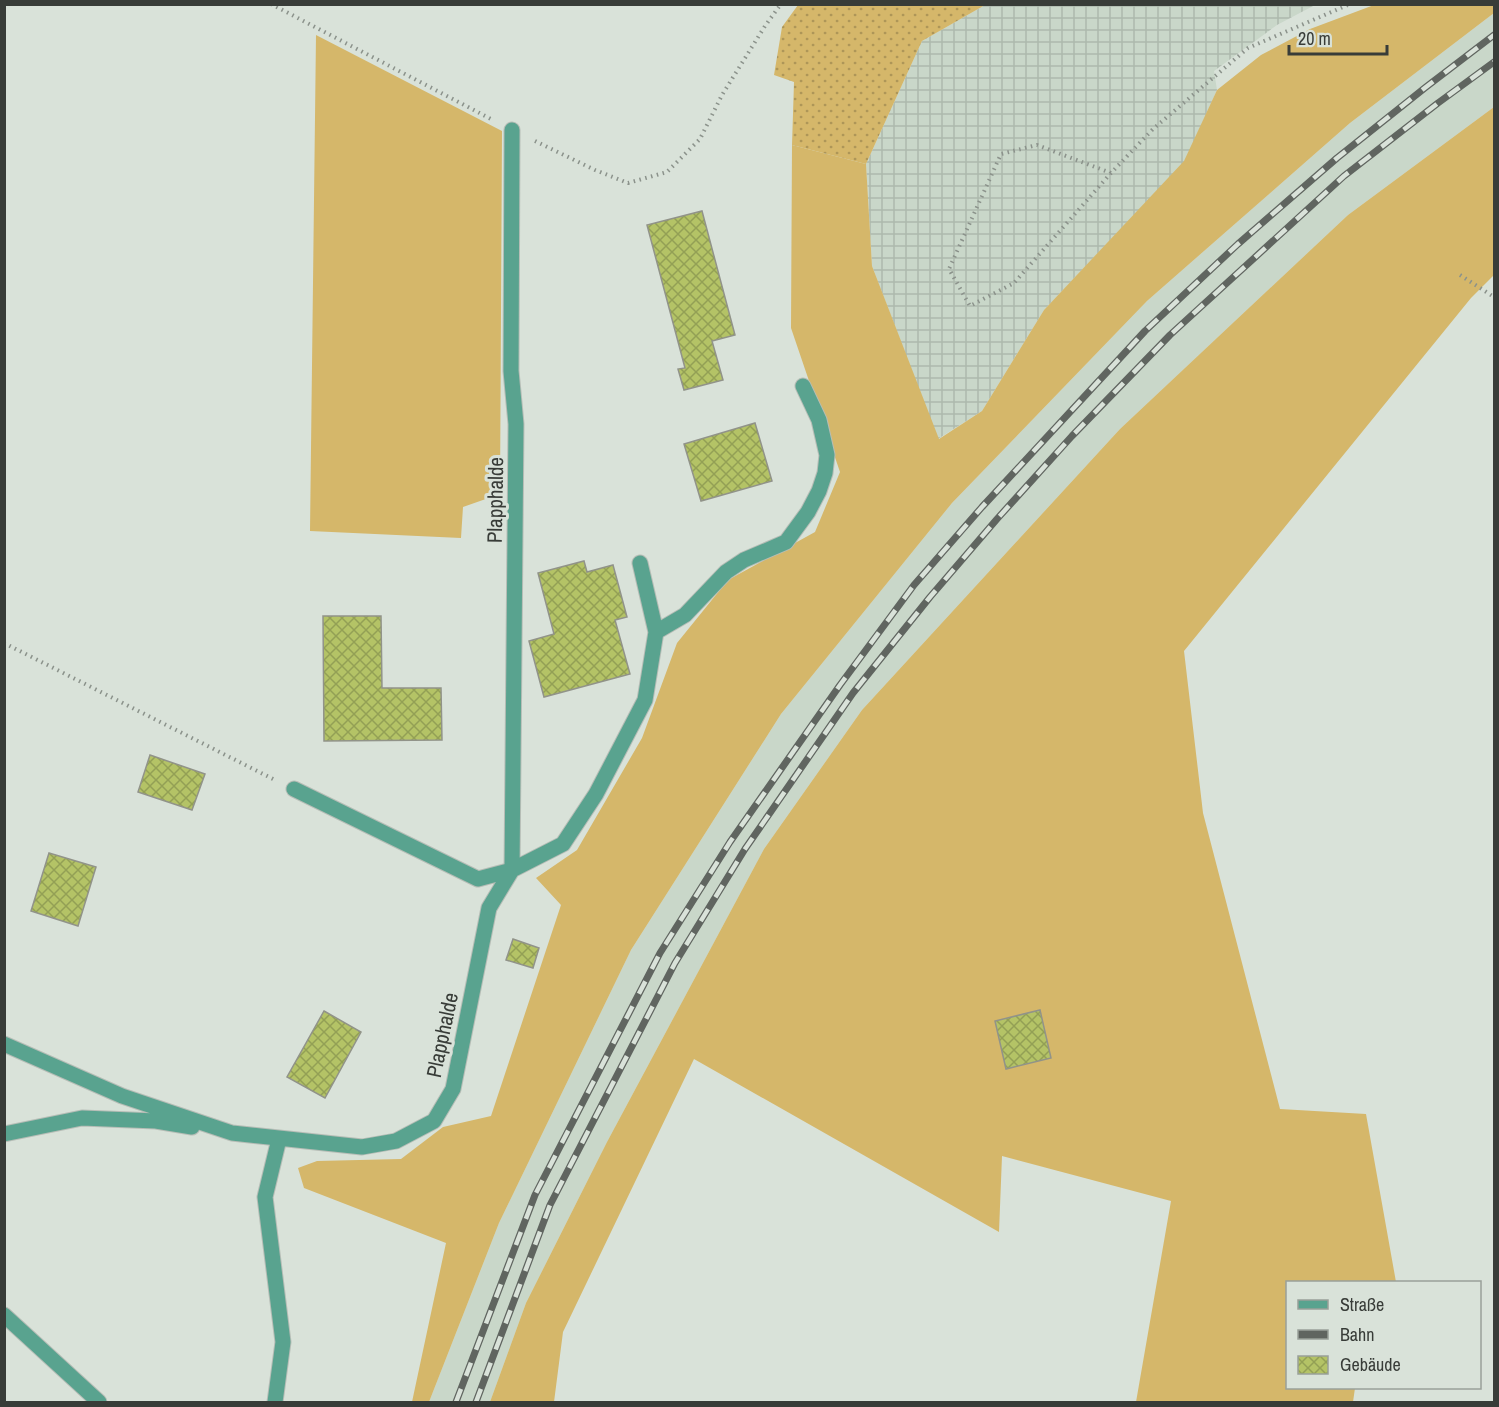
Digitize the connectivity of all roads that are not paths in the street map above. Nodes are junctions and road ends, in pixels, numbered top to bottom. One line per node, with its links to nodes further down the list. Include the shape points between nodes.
1 (512, 130): 6 (street, Plapphalde, via 512,371 516,424)
2 (803, 386): 4 (street, via 819,420 827,455 822,482 808,512 786,542 726,572 686,615)
3 (640, 563): 4 (street)
4 (656, 632): 6 (street, via 645,700 596,794 563,844)
5 (294, 789): 6 (street, via 478,879)
6 (512, 870): 10 (street, Plapphalde, via 489,908 453,1089 434,1121 396,1142 362,1147)
7 (4, 1044): 8 (street, Plapphalde, via 122,1096)
8 (232, 1133): 9 (street, via 156,1121 82,1118); 10 (street, Plapphalde)
9 (4, 1134)
10 (279, 1139): 13 (street, via 265,1197 283,1342)
11 (4, 1314): 12 (street)
12 (99, 1402)
13 (275, 1402)

